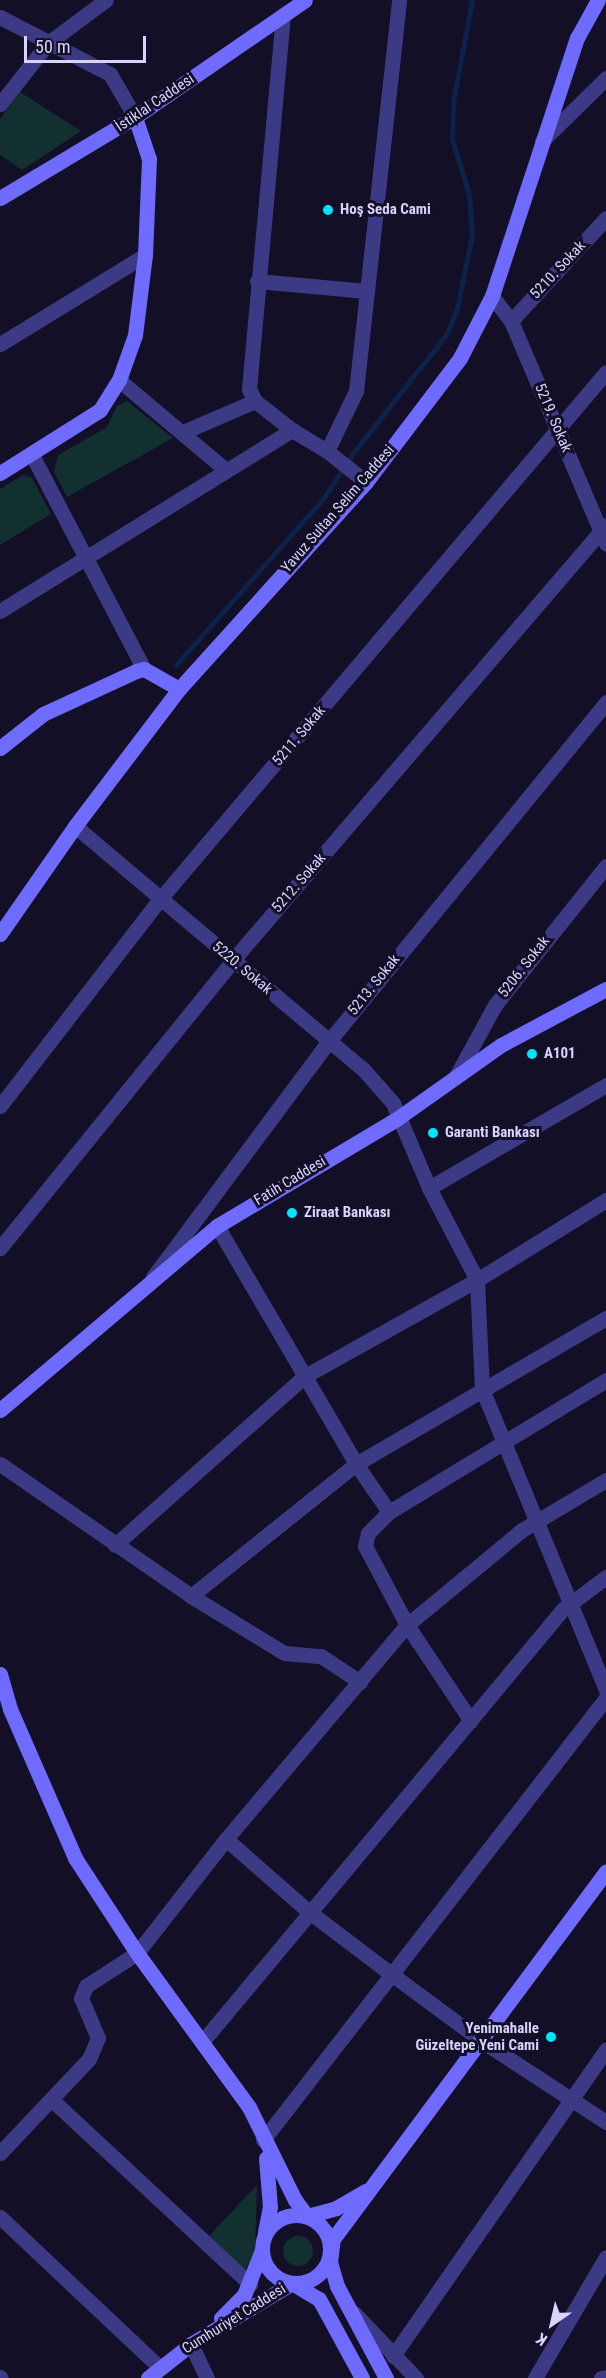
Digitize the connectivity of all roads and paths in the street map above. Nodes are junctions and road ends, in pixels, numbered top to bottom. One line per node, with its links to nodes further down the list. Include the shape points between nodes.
1 (106, 0): 7 (street)
2 (305, 0): 5 (street, İstiklal Caddesi)
3 (399, 0): 16 (street)
4 (598, 0): 11 (street, Yavuz Sultan Selim Caddesi, via 577,38)
5 (283, 15): 10 (street, İstiklal Caddesi); 15 (street)
6 (0, 17): 7 (street)
7 (48, 43): 9 (street); 10 (street, via 110,74)
8 (606, 78): 11 (street)
9 (0, 104)
10 (135, 117): 12 (street, İstiklal Caddesi); 14 (street, via 149,159)
11 (542, 141): 17 (street, Yavuz Sultan Selim Caddesi)
12 (0, 198)
13 (606, 218): 18 (street, 5210. Sokak)
14 (145, 255): 19 (street); 21 (street, via 135,335)
15 (257, 281): 16 (street); 22 (street, via 249,389)
16 (367, 291): 27 (street, via 356,391)
17 (492, 296): 18 (street, 5219. Sokak); 30 (street, Yavuz Sultan Selim Caddesi, via 460,358)
18 (511, 321): 23 (street, 5219. Sokak)
19 (0, 344)
20 (606, 372): 23 (street, 5211. Sokak)
21 (119, 380): 25 (street); 26 (street, via 100,410)
22 (255, 401): 24 (street); 25 (street)
23 (559, 428): 31 (street, 5219. Sokak); 40 (street, 5211. Sokak)
24 (292, 430): 27 (street); 28 (street)
25 (183, 432): 28 (street)
26 (32, 455): 29 (street); 32 (street)
27 (332, 455): 30 (street)
28 (226, 470): 32 (street)
29 (0, 473)
30 (360, 477): 35 (street, Yavuz Sultan Selim Caddesi)
31 (604, 533): 42 (street, 5212. Sokak)
32 (84, 556): 33 (street); 34 (street)
33 (0, 611)
34 (144, 669): 35 (street); 37 (street, via 43,714)
35 (179, 689): 38 (street, Yavuz Sultan Selim Caddesi)
36 (606, 702): 44 (street, 5213. Sokak)
37 (0, 748)
38 (75, 826): 40 (street, 5220. Sokak); 41 (street, Yavuz Sultan Selim Caddesi)
39 (606, 866): 45 (street, 5206. Sokak, via 495,1005)
40 (160, 898): 42 (street, 5220. Sokak); 47 (street, 5211. Sokak)
41 (0, 934)
42 (232, 961): 44 (street, 5220. Sokak); 52 (street, 5212. Sokak)
43 (606, 989): 45 (street, Fatih Caddesi, via 534,1025)
44 (328, 1041): 48 (street, 5220. Sokak, via 375,1080 393,1103); 53 (street, 5213. Sokak)
45 (455, 1078): 48 (street, Fatih Caddesi)
46 (606, 1085): 49 (street)
47 (0, 1106)
48 (398, 1118): 49 (street, 5220. Sokak); 51 (street, Fatih Caddesi)
49 (429, 1188): 54 (street, 5220. Sokak)
50 (606, 1200): 54 (street)
51 (217, 1226): 53 (street, Fatih Caddesi); 56 (street)
52 (0, 1248)
53 (153, 1277): 59 (street, Fatih Caddesi)
54 (477, 1280): 56 (street); 58 (street)
55 (606, 1318): 58 (street)
56 (304, 1376): 62 (street); 66 (street)
57 (606, 1380): 60 (street)
58 (482, 1389): 60 (street); 62 (street)
59 (0, 1410)
60 (503, 1445): 64 (street); 65 (street)
61 (0, 1464): 66 (street)
62 (356, 1464): 64 (street); 68 (street)
63 (606, 1480): 65 (street)
64 (389, 1512): 70 (street, via 368,1533 365,1546)
65 (536, 1522): 69 (street); 70 (street)
66 (115, 1545): 68 (street)
67 (606, 1576): 69 (street)
68 (191, 1596): 72 (street, via 284,1653 321,1656)
69 (573, 1602): 73 (street); 76 (street)
70 (406, 1625): 72 (street); 76 (street)
71 (0, 1674): 75 (street)
72 (360, 1682): 77 (street)
73 (606, 1690)
74 (606, 1698): 81 (street)
75 (5, 1711): 80 (street, via 64,1839)
76 (471, 1721): 79 (street)
77 (226, 1839): 79 (street); 80 (street)
78 (606, 1870): 82 (street)
79 (308, 1911): 81 (street); 83 (street)
80 (136, 1953): 83 (street); 85 (street, via 86,1986 81,1998 98,2038 89,2059)
81 (394, 1976): 82 (street); 88 (street)
82 (482, 2041): 86 (street); 90 (street)
83 (202, 2042): 88 (street, via 249,2107)
84 (606, 2050): 86 (street)
85 (51, 2099): 89 (street); 97 (street)
86 (572, 2100): 87 (street); 100 (street)
87 (606, 2122)
88 (263, 2140): 91 (street, via 285,2185); 93 (street, via 270,2181)
89 (0, 2153)
90 (366, 2191): 91 (street, via 336,2208); 94 (street, via 337,2230)
91 (307, 2216): 93 (street, via 280,2219); 94 (street, via 324,2229)
92 (0, 2217): 101 (street)
93 (262, 2245): 96 (street, via 270,2271); 97 (street)
94 (331, 2250): 96 (street, via 320,2274 304,2283); 98 (street, via 332,2272)
95 (606, 2257): 108 (street)
96 (292, 2283): 99 (street, Cumhuriyet Caddesi); 105 (street, via 318,2299)
97 (250, 2284): 99 (street, via 236,2305)
98 (346, 2304): 100 (street); 106 (street)
99 (191, 2343): 101 (street, Cumhuriyet Caddesi); 104 (street)
100 (393, 2356): 107 (street)
101 (160, 2368): 103 (street, Cumhuriyet Caddesi)
102 (606, 2377): 109 (street)
103 (148, 2378)
104 (207, 2378)
105 (362, 2378)
106 (386, 2378)
107 (416, 2378)
108 (535, 2378)
109 (601, 2378)

